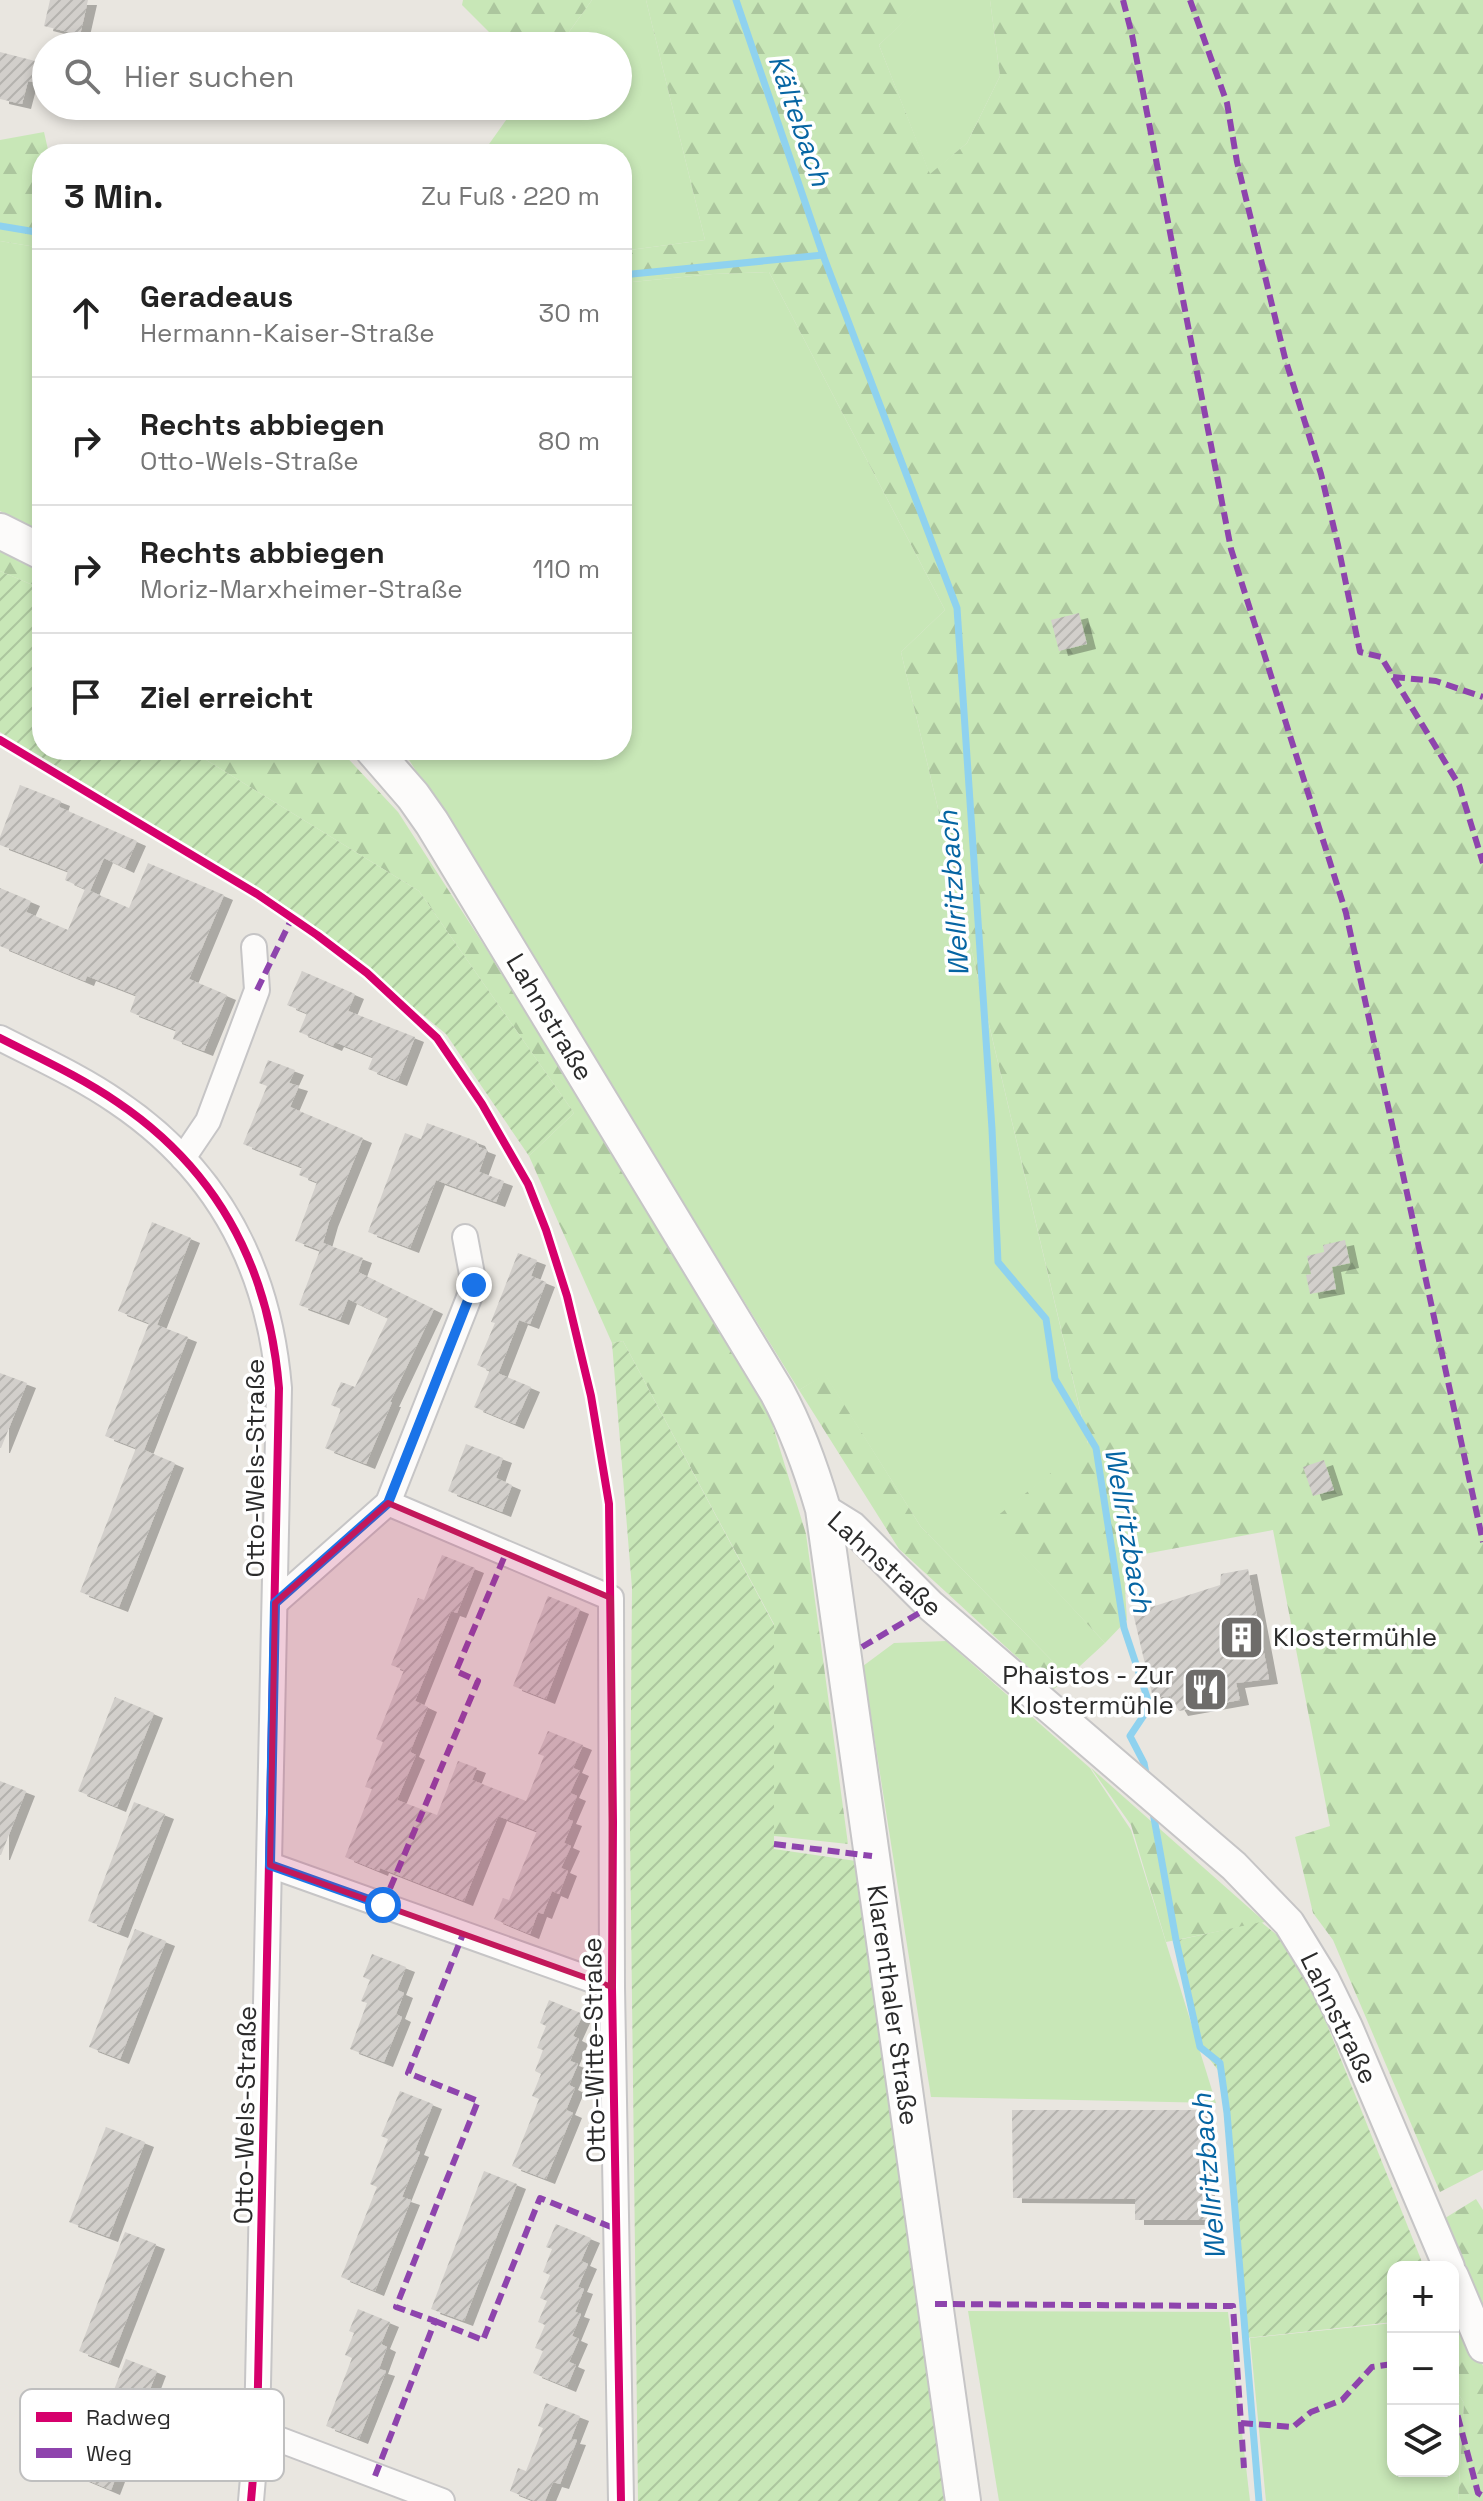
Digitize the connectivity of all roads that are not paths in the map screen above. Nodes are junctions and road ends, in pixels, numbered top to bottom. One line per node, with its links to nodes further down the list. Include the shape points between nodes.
1 (0, 531): 2 (main road)
2 (32, 547)
3 (382, 760): 9 (main road, Lahnstraße, via 432,823 777,1392 801,1441)
4 (254, 947): 6 (street, via 257,990 208,1121)
5 (0, 1038): 6 (street, Otto-Wels-Straße, via 117,1101)
6 (183, 1158): 10 (street, Otto-Wels-Straße, via 237,1233 270,1321 279,1388)
7 (465, 1237): 8 (street, via 474,1285)
8 (388, 1503): 10 (street); 12 (street, Otto-Witte-Straße, via 611,1598)
9 (823, 1509): 13 (street, Lahnstraße, via 852,1527 931,1606 1179,1818 1283,1916 1347,2027); 22 (main road, Klarenthaler Straße)
10 (275, 1603): 11 (street, Otto-Wels-Straße)
11 (270, 1865): 12 (street); 16 (street, Otto-Wels-Straße)
12 (612, 1987): 21 (street, Otto-Witte-Straße)
13 (1446, 2261)
14 (1459, 2290): 15 (street)
15 (1483, 2347)
16 (258, 2389)
17 (284, 2441): 20 (street)
18 (253, 2481): 19 (street, Otto-Wels-Straße)
19 (251, 2501)
20 (442, 2501)
21 (621, 2501)
22 (963, 2501)

